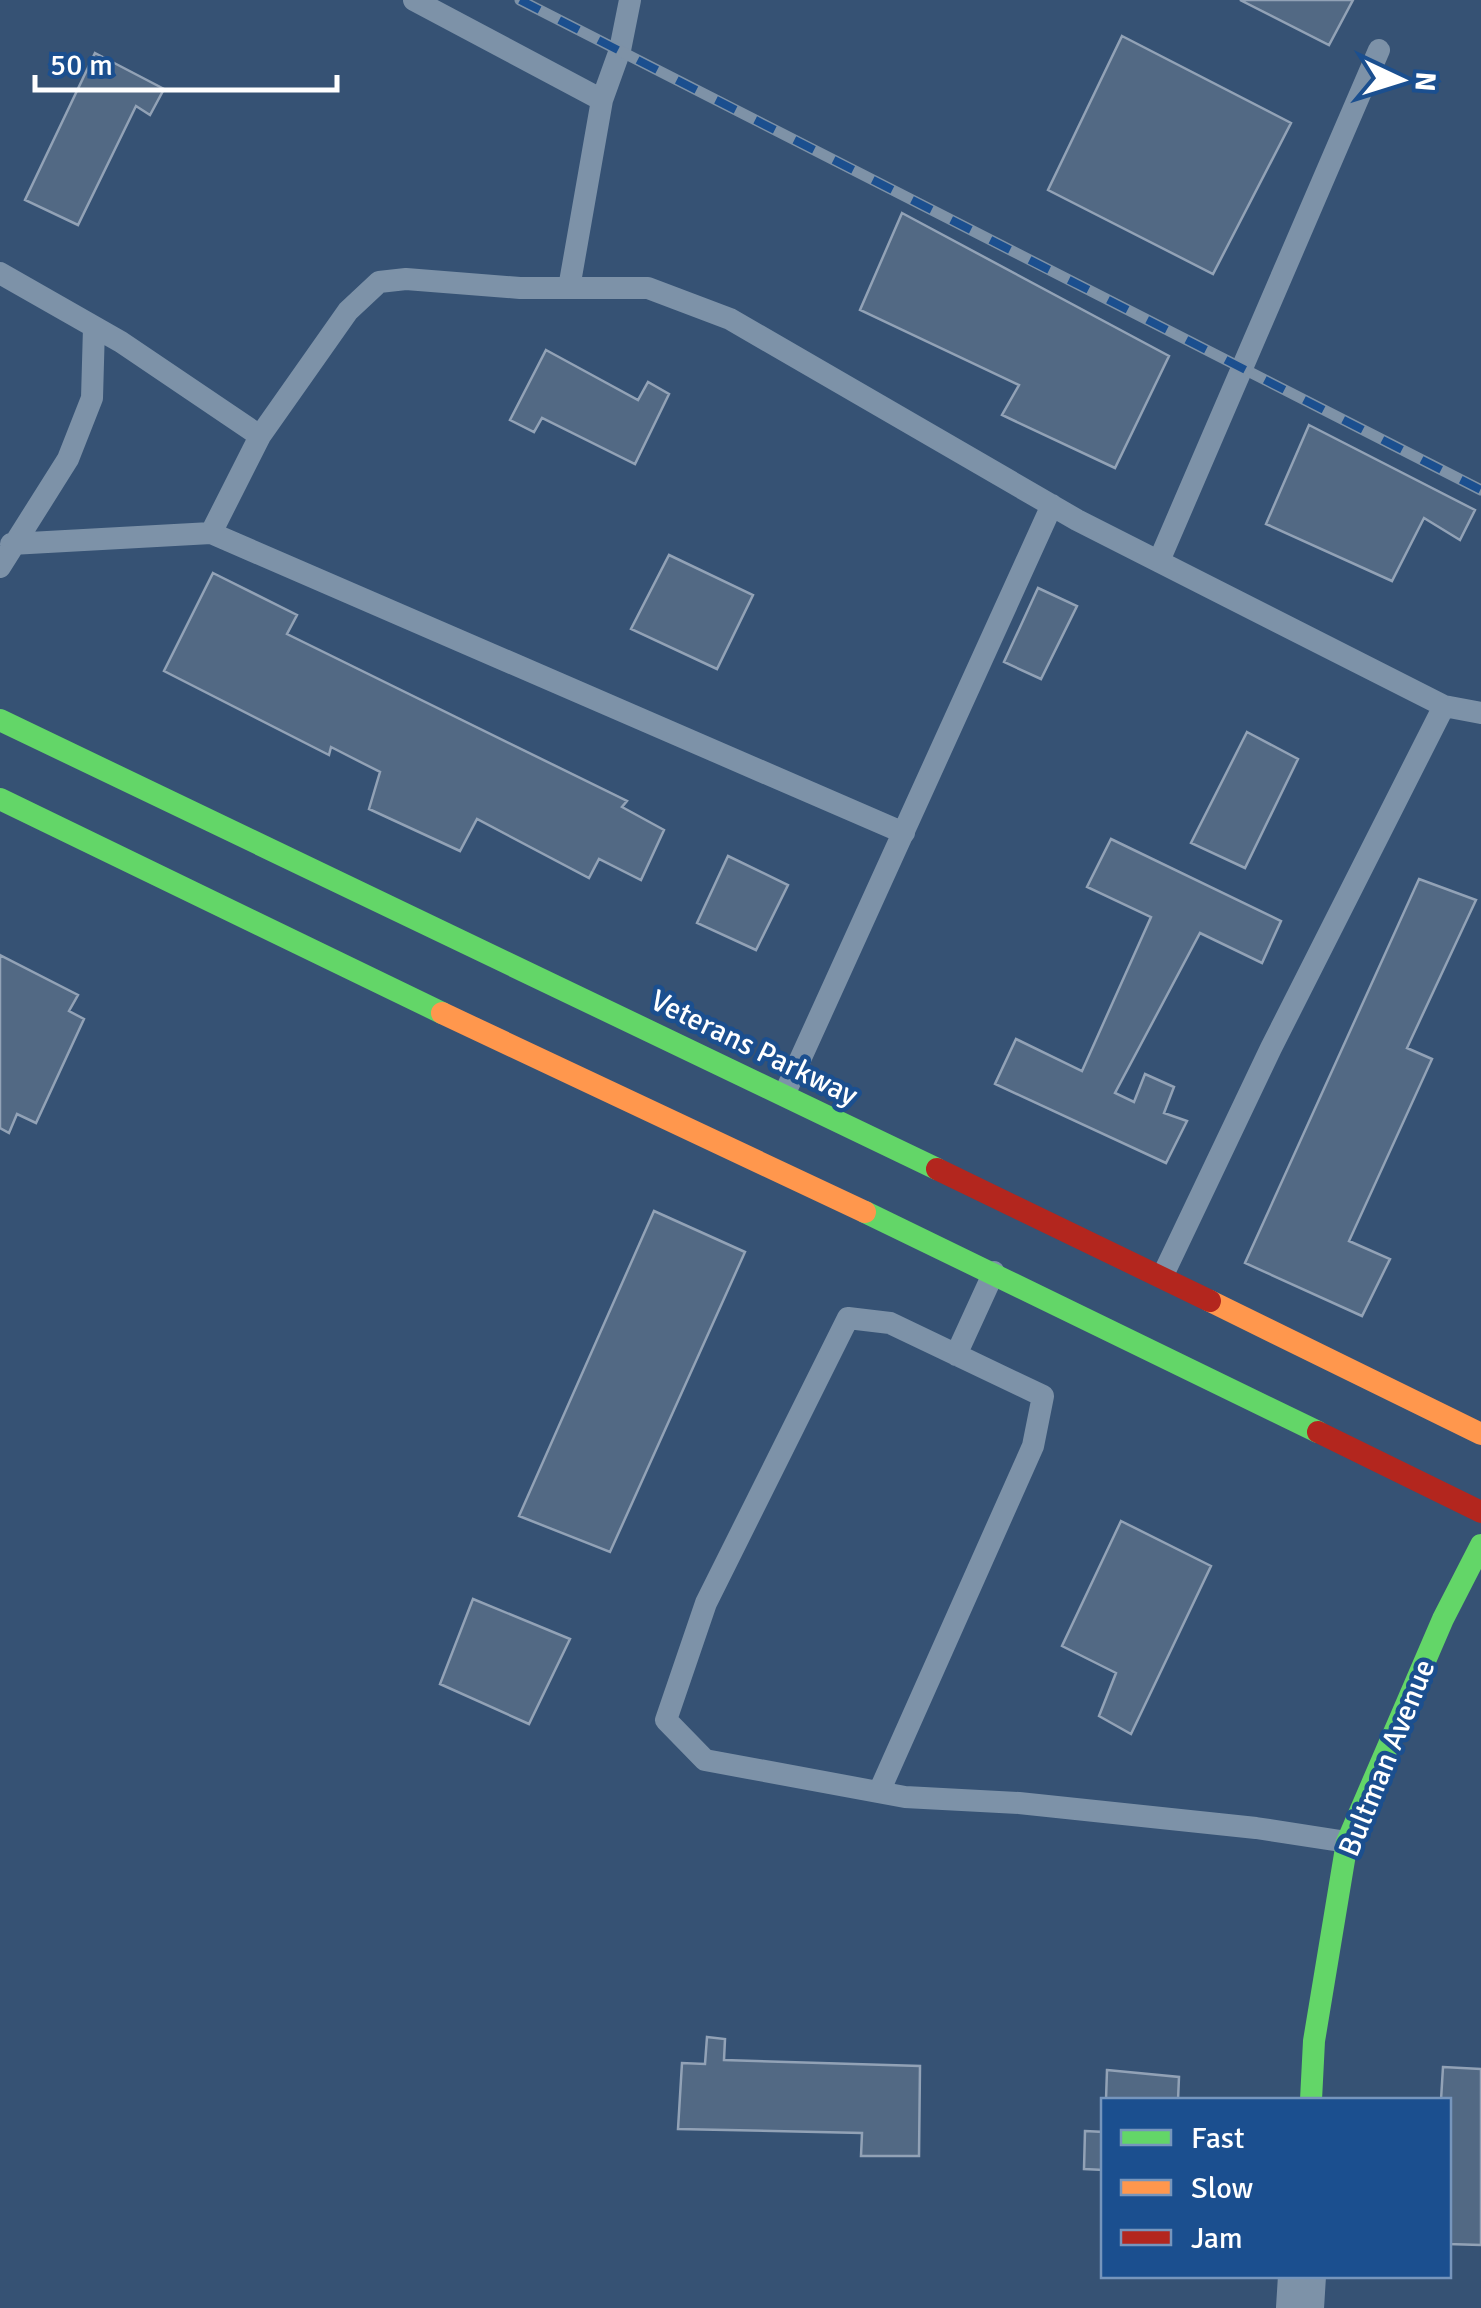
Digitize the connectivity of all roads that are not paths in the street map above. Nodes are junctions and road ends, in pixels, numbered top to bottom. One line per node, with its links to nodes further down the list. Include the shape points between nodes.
1 (414, 0): 4 (lane)
2 (630, 0): 4 (lane)
3 (1379, 50): 12 (lane)
4 (602, 100): 6 (lane)
5 (0, 273): 7 (lane)
6 (570, 288): 8 (lane, via 379,282 348,311); 9 (lane, via 648,288 730,319)
7 (94, 327): 8 (lane); 11 (lane, via 92,398 68,458)
8 (260, 436): 10 (lane)
9 (1052, 506): 12 (lane); 18 (lane)
10 (211, 533): 11 (lane); 18 (lane)
11 (12, 544): 13 (lane)
12 (1158, 561): 14 (lane)
13 (0, 566)
14 (1444, 706): 15 (lane); 21 (lane)
15 (1481, 713)
16 (0, 720): 19 (main road, Veterans Parkway)
17 (0, 799): 20 (main road)
18 (904, 832): 19 (lane)
19 (784, 1095): 21 (main road, Veterans Parkway)
20 (994, 1272): 22 (lane); 24 (main road)
21 (1162, 1277): 23 (main road, Veterans Parkway)
22 (956, 1355): 26 (lane, via 1043,1396 1033,1446); 26 (lane, via 890,1323 848,1318 706,1603 666,1720 705,1760)
23 (1481, 1434)
24 (1481, 1512)
25 (1481, 1545): 27 (main road, Bultman Avenue)
26 (879, 1792): 27 (lane)
27 (1347, 1842): 28 (main road, Bultman Avenue)
28 (1310, 2098)
29 (1302, 2278): 30 (street)
30 (1300, 2308)

